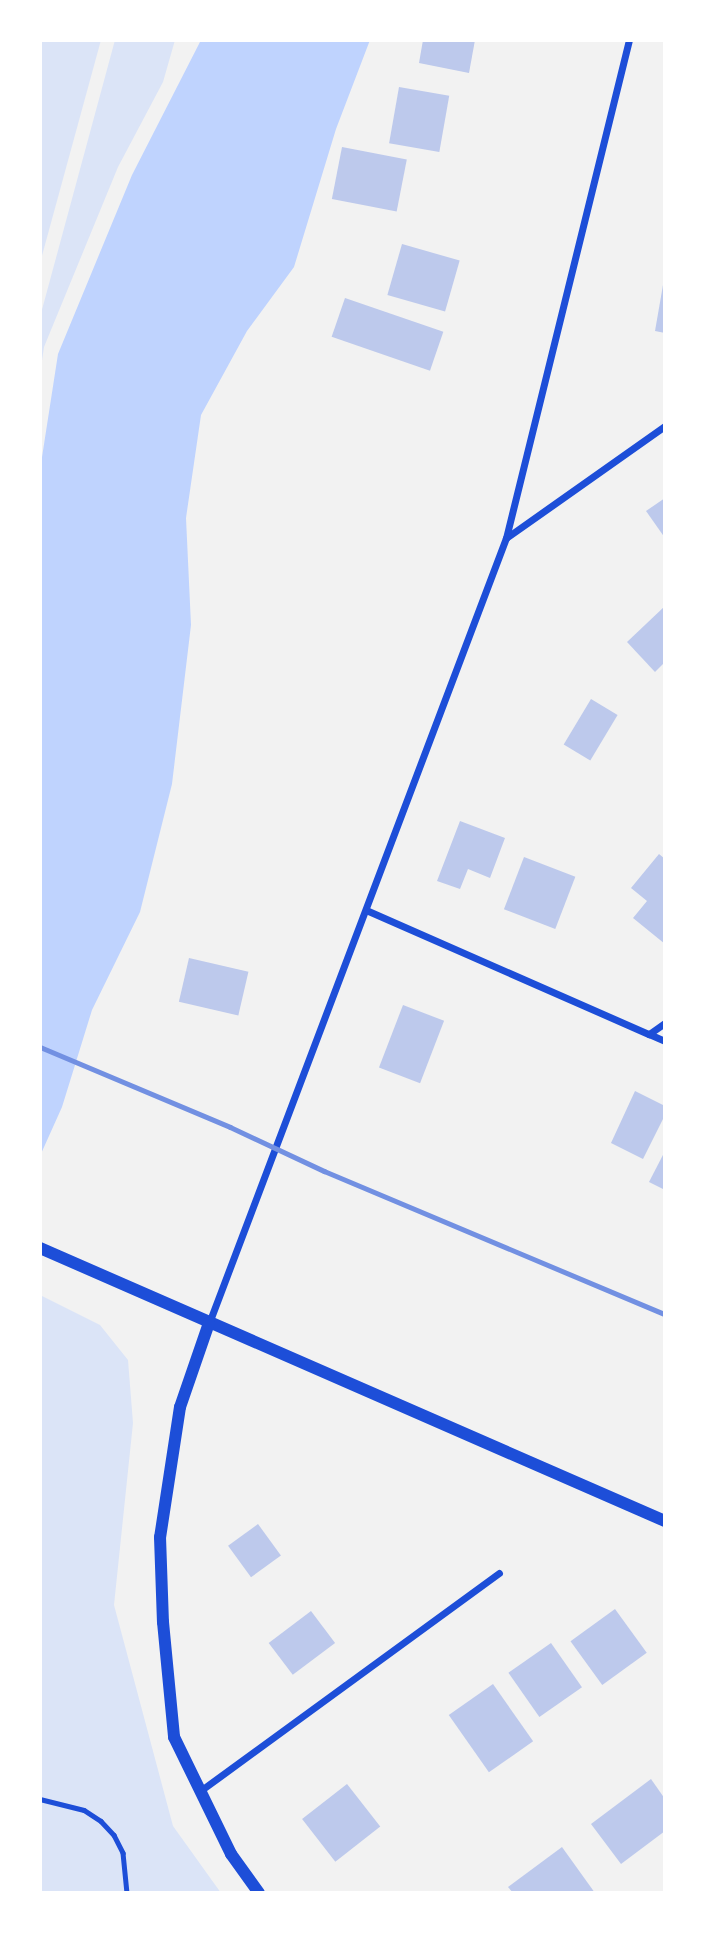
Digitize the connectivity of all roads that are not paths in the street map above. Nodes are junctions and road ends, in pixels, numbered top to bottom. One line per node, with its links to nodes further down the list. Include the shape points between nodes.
1 (629, 40): 3 (street)
2 (665, 426): 3 (street)
3 (506, 538): 4 (street)
4 (366, 911): 6 (street); 9 (street)
5 (665, 1023): 6 (street)
6 (649, 1034): 7 (street)
7 (665, 1041)
8 (40, 1248): 9 (street)
9 (209, 1323): 10 (street); 12 (street, via 180,1407 160,1537 174,1737)
10 (665, 1521)
11 (499, 1573): 12 (street)
12 (199, 1791): 13 (street, via 231,1854)
13 (259, 1893)

